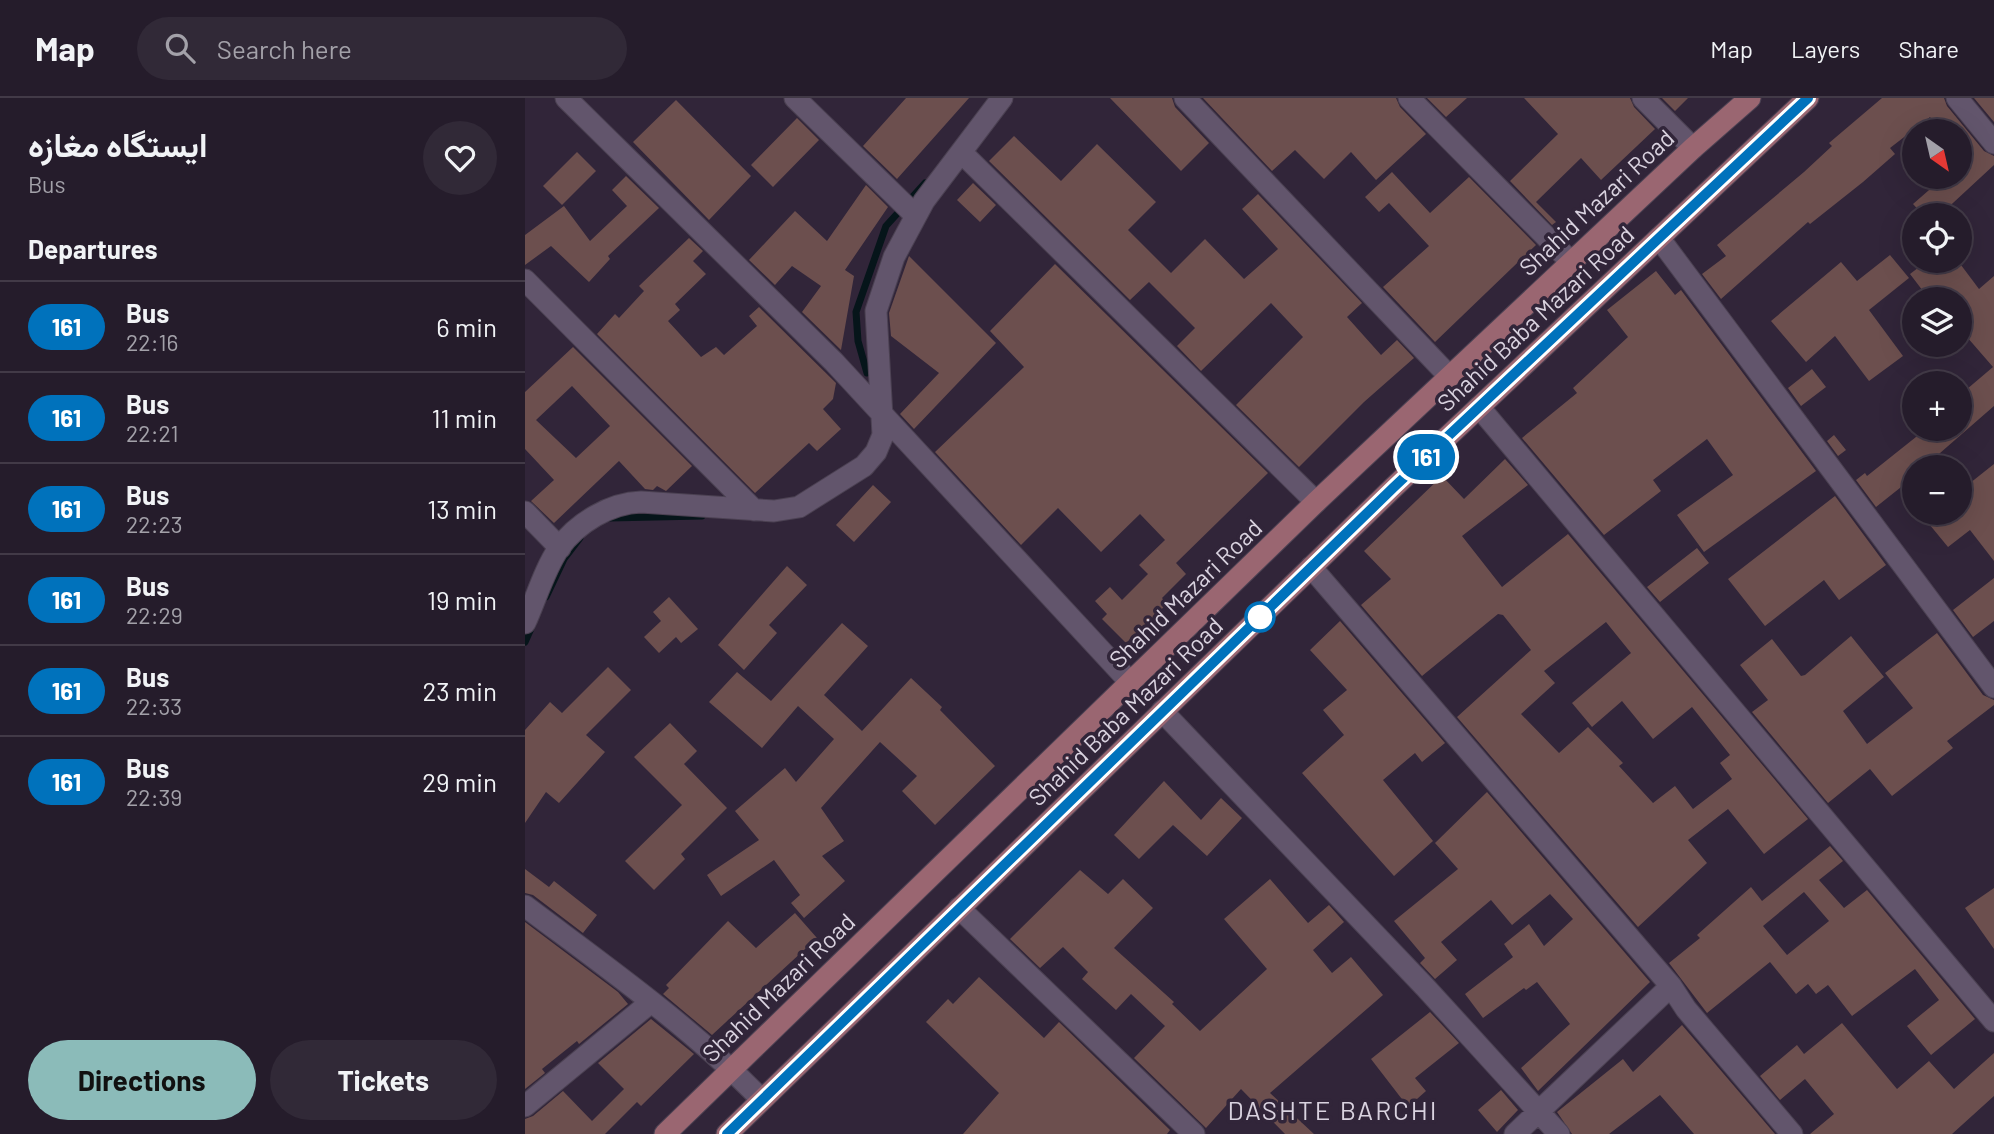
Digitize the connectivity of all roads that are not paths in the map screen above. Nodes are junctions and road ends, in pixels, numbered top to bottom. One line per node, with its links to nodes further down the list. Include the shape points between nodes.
1 (566, 98): 19 (street)
2 (795, 98): 13 (street)
3 (1002, 98): 12 (street)
4 (1185, 98): 17 (street)
5 (1409, 98): 15 (street)
6 (1643, 98): 11 (street)
7 (1750, 98): 11 (main road, Shahid Mazari Road)
8 (1808, 98): 14 (main road, Shahid Baba Mazari Road)
9 (1957, 98): 10 (street)
10 (1994, 143)
11 (1693, 148): 15 (main road, Shahid Mazari Road)
12 (961, 152): 13 (street); 20 (street)
13 (916, 216): 19 (street, via 894,257 876,311)
14 (1659, 238): 18 (main road, Shahid Baba Mazari Road); 27 (street)
15 (1571, 262): 17 (main road, Shahid Mazari Road)
16 (525, 280): 21 (street)
17 (1449, 376): 20 (main road, Shahid Mazari Road)
18 (1479, 407): 24 (main road, Shahid Baba Mazari Road); 33 (street)
19 (881, 413): 21 (street, via 883,435 864,466 799,507); 26 (street)
20 (1316, 502): 26 (main road, Shahid Mazari Road)
21 (754, 510): 23 (street, via 621,502 600,512)
22 (525, 512): 23 (street)
23 (559, 548): 25 (street)
24 (1311, 567): 28 (main road, Shahid Baba Mazari Road); 31 (street)
25 (525, 623)
26 (1130, 682): 34 (main road, Shahid Mazari Road)
27 (1994, 687)
28 (1162, 711): 30 (main road, Shahid Baba Mazari Road); 37 (street)
29 (525, 906): 32 (street)
30 (959, 908): 35 (main road, Shahid Baba Mazari Road); 40 (street)
31 (1671, 986): 37 (street); 43 (street)
32 (651, 1002): 34 (street); 36 (street)
33 (1994, 1021)
34 (731, 1068): 35 (street); 38 (main road, Shahid Mazari Road)
35 (761, 1099): 39 (main road, Shahid Baba Mazari Road)
36 (525, 1106)
37 (1537, 1110): 41 (street); 42 (street)
38 (665, 1134)
39 (727, 1134)
40 (1194, 1134)
41 (1515, 1134)
42 (1559, 1134)
43 (1792, 1134)

